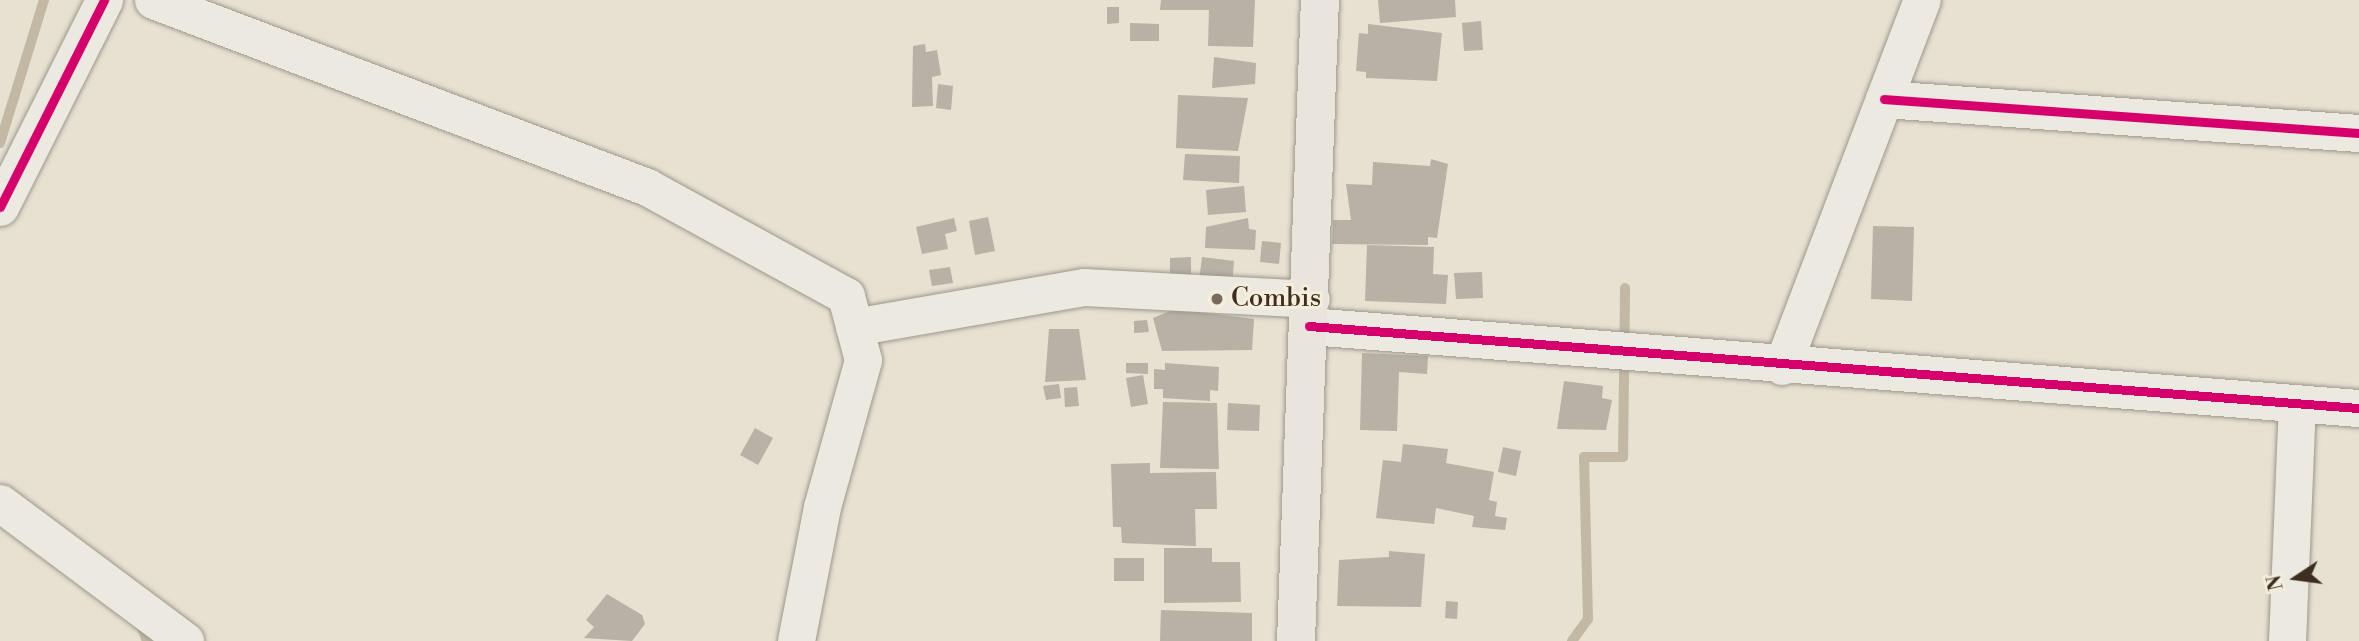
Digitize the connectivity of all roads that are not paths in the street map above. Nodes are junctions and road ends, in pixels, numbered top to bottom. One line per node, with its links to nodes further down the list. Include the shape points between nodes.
1 (104, 0): 7 (street)
2 (153, 0): 9 (street, via 647,187 846,296)
3 (1320, 0): 8 (main road)
4 (1922, 0): 5 (street)
5 (1884, 99): 6 (street); 10 (street)
6 (2359, 133)
7 (0, 207)
8 (1310, 313): 9 (street, via 1084,287); 10 (street); 16 (main road)
9 (854, 327): 15 (street, via 863,360 822,507)
10 (1782, 366): 11 (street)
11 (2297, 403): 12 (street); 17 (street)
12 (2359, 408)
13 (0, 503): 14 (street)
14 (185, 641)
15 (796, 641)
16 (1296, 641)
17 (2287, 641)

